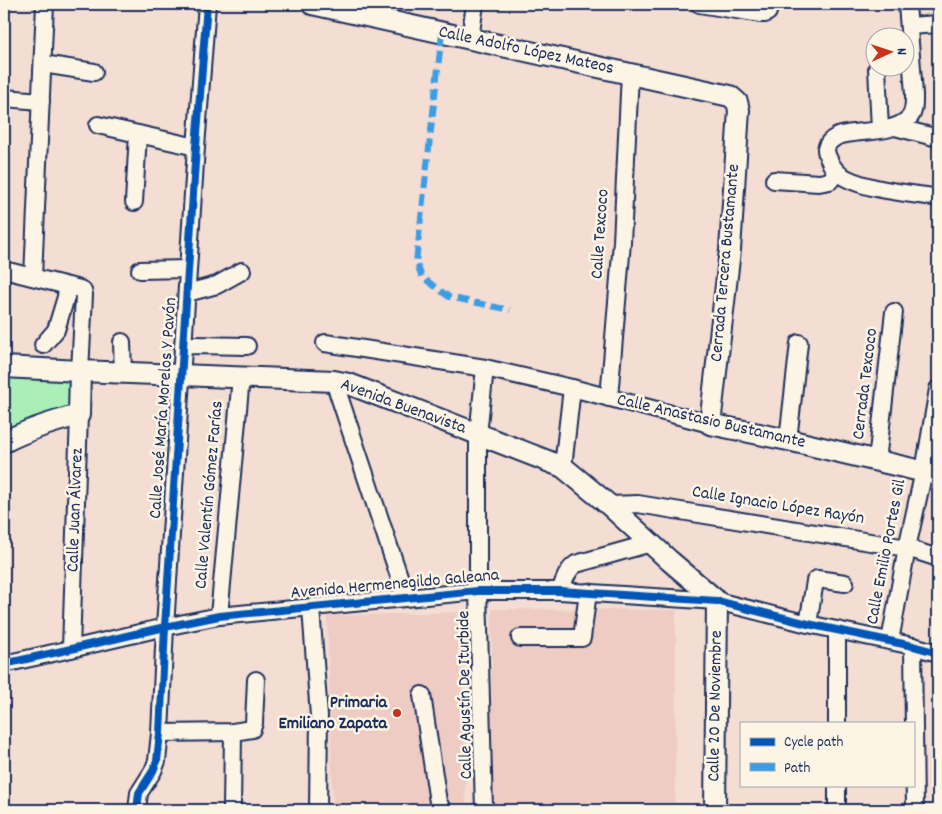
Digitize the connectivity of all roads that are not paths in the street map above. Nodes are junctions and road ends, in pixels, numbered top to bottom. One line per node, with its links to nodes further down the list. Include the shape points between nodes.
1 (46, 4): 11 (street)
2 (207, 4): 22 (street, Calle José María Morelos Y Pavón)
3 (312, 4): 10 (main road, Calle Adolfo López Mateos)
4 (475, 4): 10 (street)
5 (698, 4): 6 (street, via 765,14)
6 (769, 4)
7 (907, 4): 9 (street)
8 (938, 24): 9 (street)
9 (909, 26): 19 (street, via 914,108 907,120)
10 (470, 39): 13 (main road, Calle Adolfo López Mateos)
11 (43, 64): 12 (street); 16 (street)
12 (94, 72)
13 (630, 73): 17 (main road, Calle Adolfo López Mateos, via 730,96); 50 (street, Calle Texcoco, via 622,242)
14 (879, 78): 19 (street)
15 (4, 98): 16 (street)
16 (41, 101): 31 (street)
17 (737, 102): 52 (main road, Cerrada Tercera Bustamante, via 730,250)
18 (98, 125): 20 (street)
19 (888, 128): 21 (street); 23 (street, via 830,140 827,157)
20 (138, 134): 22 (street); 26 (street)
21 (938, 138)
22 (196, 147): 27 (street, Calle José María Morelos Y Pavón)
23 (836, 172): 24 (street, via 830,181 819,183); 25 (street, via 870,187)
24 (774, 180)
25 (933, 197)
26 (134, 202)
27 (188, 269): 29 (street); 33 (street, Calle José María Morelos Y Pavón)
28 (4, 270): 31 (street)
29 (140, 270)
30 (242, 271): 33 (street, via 218,285)
31 (34, 277): 32 (street)
32 (75, 288): 38 (street, via 66,297 56,330); 43 (street, via 84,295)
33 (187, 293): 39 (street, Calle José María Morelos Y Pavón)
34 (894, 312): 56 (street, Cerrada Texcoco)
35 (122, 342): 44 (street)
36 (324, 343): 42 (street, Calle Anastasio Bustamante)
37 (799, 343): 54 (street)
38 (43, 345)
39 (183, 346): 40 (street); 45 (street, Calle José María Morelos Y Pavón)
40 (247, 346)
41 (4, 367): 43 (main road, Avenida Buenavista)
42 (485, 368): 48 (street, Calle Anastasio Bustamante); 53 (street, Calle Agustín De Iturbide)
43 (80, 372): 44 (main road, Avenida Buenavista); 51 (main road, Calle Juan Álvarez)
44 (124, 373): 45 (main road, Avenida Buenavista)
45 (182, 375): 46 (main road, Avenida Buenavista); 72 (street, Calle José María Morelos Y Pavón)
46 (241, 377): 47 (main road, Avenida Buenavista); 70 (street, Calle Valentín Gómez Farías)
47 (334, 381): 53 (main road, Avenida Buenavista); 67 (street)
48 (572, 388): 50 (street, Calle Anastasio Bustamante); 57 (street)
49 (938, 389): 58 (street, Calle Emilio Portes Gil)
50 (609, 398): 52 (street, Calle Anastasio Bustamante)
51 (79, 415): 55 (main road, via 44,424); 77 (street, Calle Juan Álvarez)
52 (710, 424): 54 (main road, Calle Anastasio Bustamante)
53 (478, 435): 57 (main road, Avenida Buenavista); 64 (street, Calle Agustín De Iturbide)
54 (788, 440): 56 (main road, Calle Anastasio Bustamante)
55 (4, 442)
56 (877, 461): 58 (main road, Calle Anastasio Bustamante)
57 (563, 467): 59 (main road, Avenida Buenavista)
58 (931, 473): 61 (street, Calle Emilio Portes Gil)
59 (609, 505): 60 (main road, Avenida Buenavista); 61 (street, Calle Ignacio López Rayón, via 638,504)
60 (651, 543): 65 (street, via 576,564 567,573); 68 (main road, Avenida Buenavista)
61 (907, 548): 62 (street, Calle Ignacio López Rayón); 75 (street, Calle Emilio Portes Gil)
62 (938, 558)
63 (845, 583): 71 (street, via 815,581)
64 (478, 591): 65 (street, Avenida Hermenegildo Galeana); 67 (street, Avenida Hermenegildo Galeana); 92 (street, Calle Agustín De Iturbide)
65 (560, 591): 66 (street, Avenida Hermenegildo Galeana)
66 (588, 592): 68 (street, Avenida Hermenegildo Galeana); 74 (street, via 582,638)
67 (406, 597): 69 (street, Avenida Hermenegildo Galeana)
68 (717, 601): 71 (street, Avenida Hermenegildo Galeana); 93 (main road, Calle 20 De Noviembre)
69 (311, 608): 70 (street, Avenida Hermenegildo Galeana); 90 (street, via 319,716)
70 (219, 616): 72 (street, Avenida Hermenegildo Galeana)
71 (808, 624): 73 (street, Avenida Hermenegildo Galeana)
72 (164, 627): 77 (street, Avenida Hermenegildo Galeana); 86 (street, Calle José María Morelos Y Pavón)
73 (837, 630): 75 (street, Avenida Hermenegildo Galeana); 82 (street)
74 (520, 638)
75 (890, 641): 76 (street, Avenida Hermenegildo Galeana)
76 (913, 646): 78 (street, Avenida Hermenegildo Galeana); 83 (street)
77 (71, 649): 79 (street, Avenida Hermenegildo Galeana)
78 (938, 653)
79 (4, 664)
80 (256, 680): 85 (street, via 252,729)
81 (422, 695): 91 (street, via 438,802)
82 (837, 722)
83 (914, 722)
84 (914, 728): 95 (street)
85 (233, 732): 86 (street); 89 (street)
86 (160, 733): 88 (street, Calle José María Morelos Y Pavón, via 157,761 139,793)
87 (837, 786): 94 (street)
88 (136, 810)
89 (232, 810)
90 (318, 810)
91 (443, 810)
92 (484, 810)
93 (715, 810)
94 (837, 810)
95 (915, 810)

